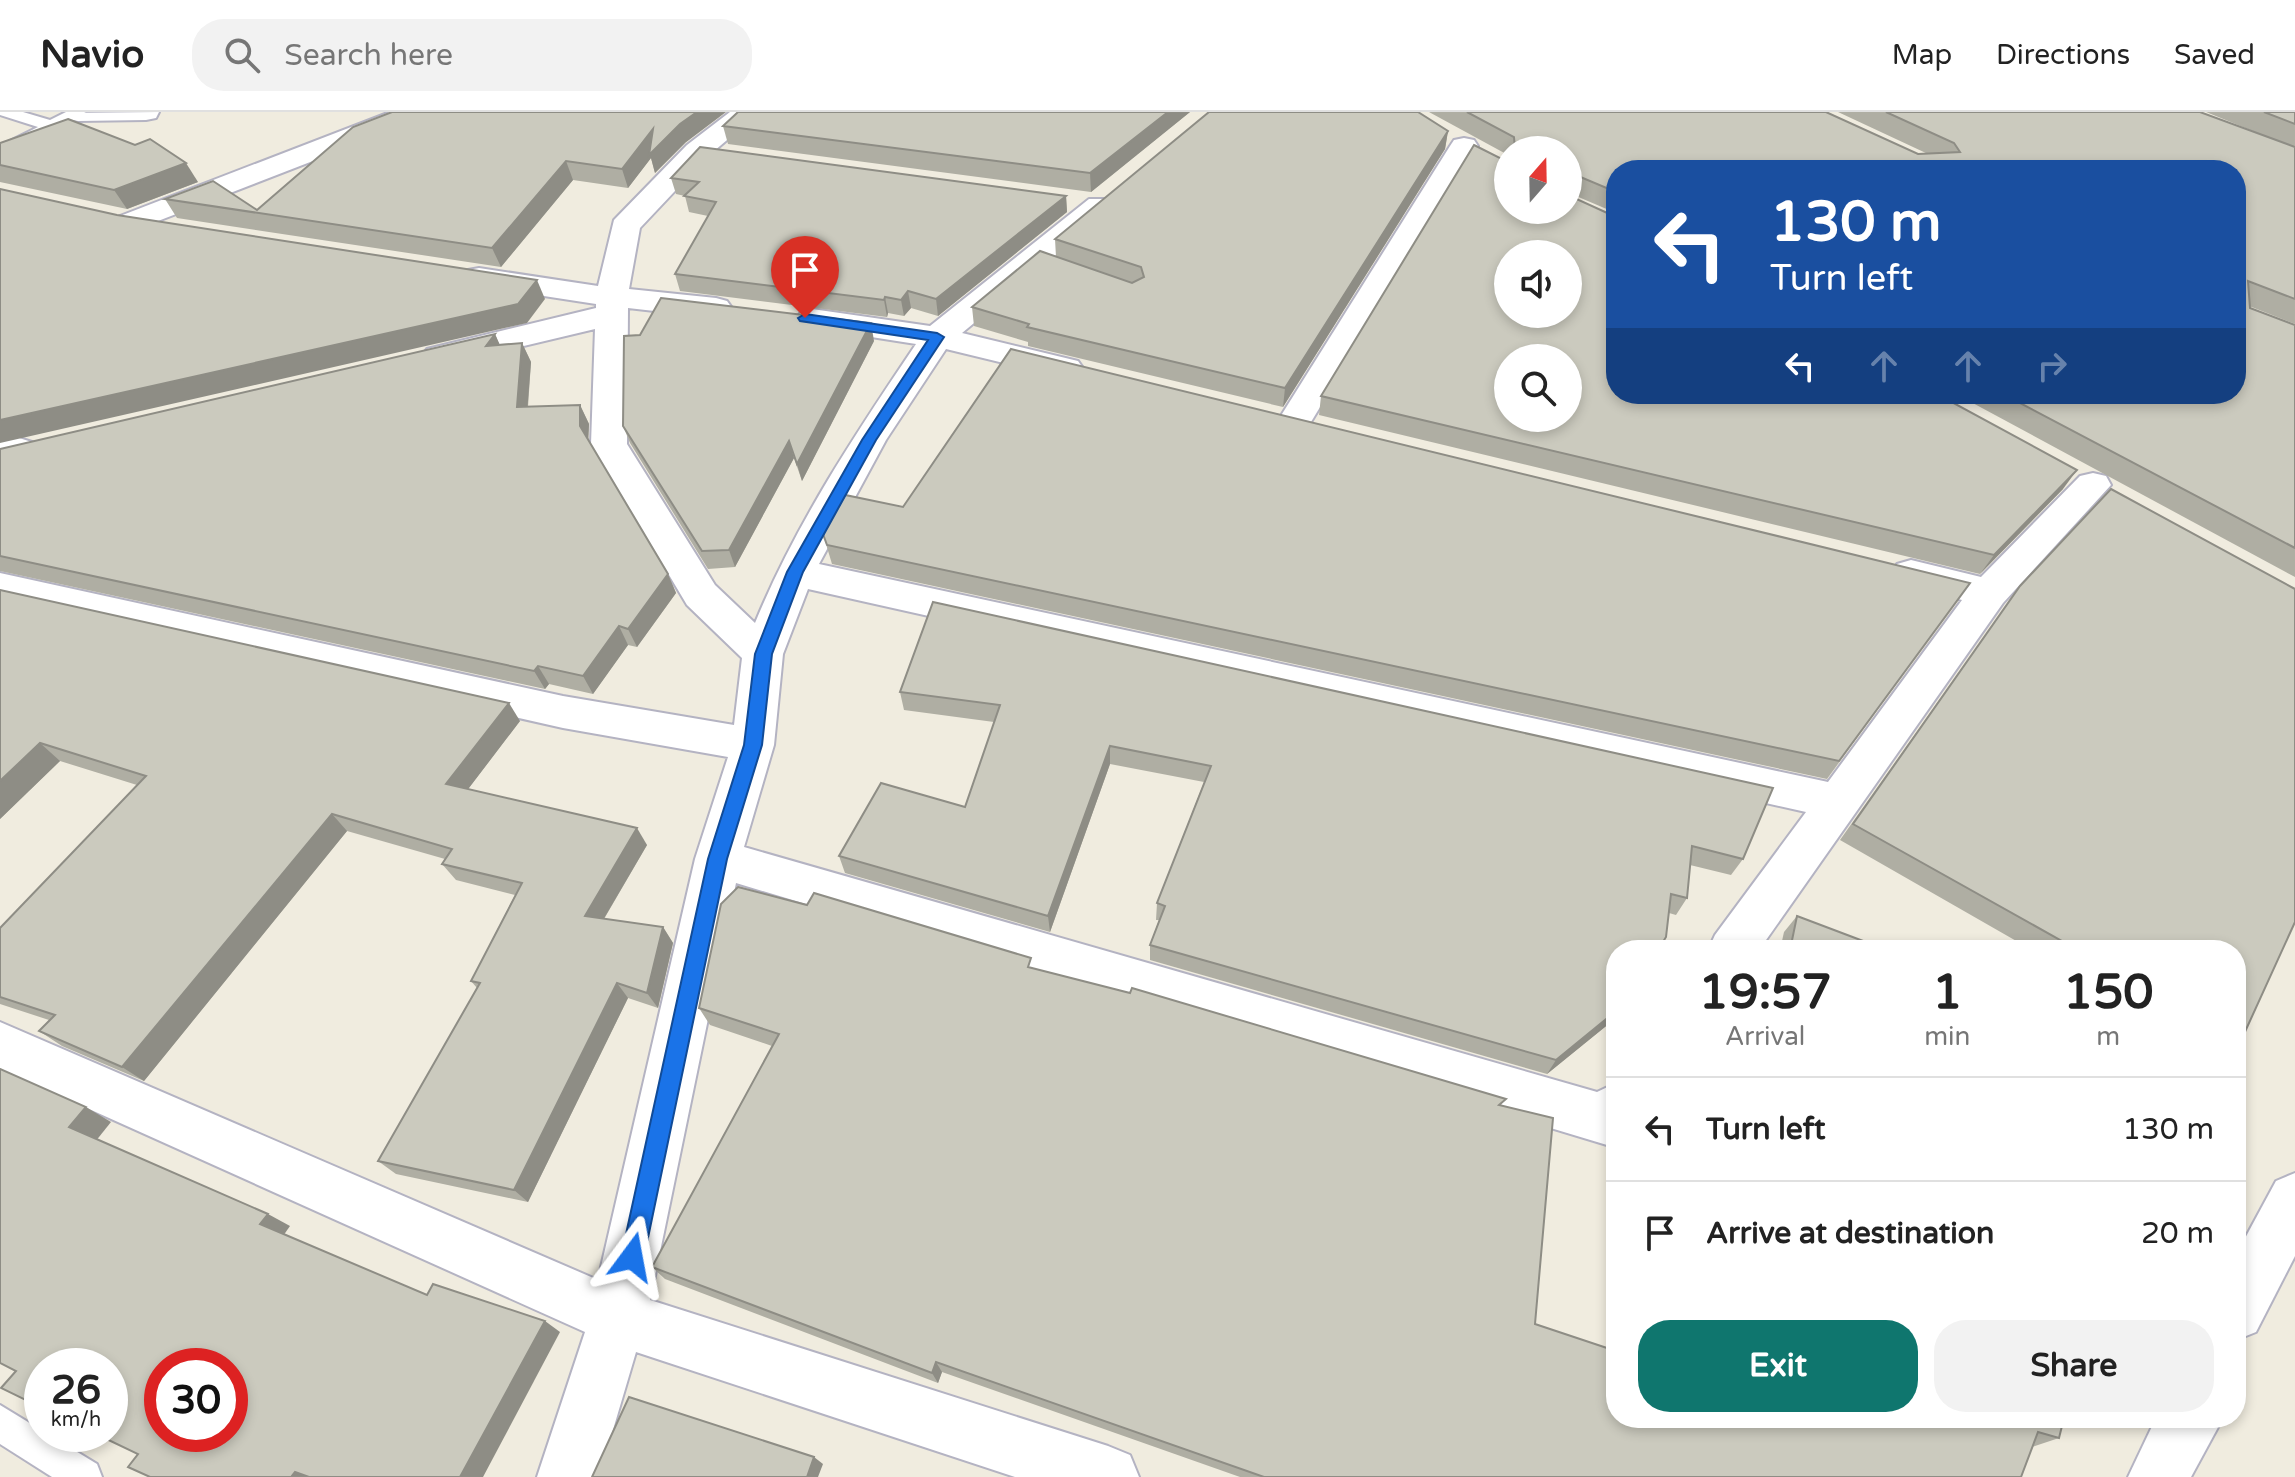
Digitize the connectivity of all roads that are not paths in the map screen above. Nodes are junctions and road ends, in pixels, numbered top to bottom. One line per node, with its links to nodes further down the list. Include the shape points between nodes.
1 (6, 112): 6 (lane)
2 (78, 112): 3 (street); 6 (lane)
3 (146, 112)
4 (414, 112): 12 (street, via 116,219)
5 (747, 112): 8 (street)
6 (53, 126): 9 (lane)
7 (1463, 146): 18 (street)
8 (697, 151): 10 (street); 14 (street, via 625,226)
9 (0, 153)
10 (739, 155)
11 (1098, 197): 15 (street, via 1042,261)
12 (192, 232)
13 (441, 271): 14 (street)
14 (611, 305): 15 (street, via 763,312); 16 (street, via 580,324); 24 (street, via 609,444 701,595)
15 (937, 337): 17 (street); 21 (street, via 869,440)
16 (410, 362)
17 (1092, 374)
18 (1294, 422)
19 (2094, 485): 23 (street)
20 (1881, 567): 23 (street)
21 (795, 572): 24 (street); 26 (street)
22 (0, 587): 25 (street, via 563,712)
23 (1989, 593): 26 (street)
24 (763, 654): 25 (street)
25 (753, 745): 27 (street)
26 (1839, 802): 28 (street)
27 (718, 859): 30 (street); 33 (street)
28 (1739, 940)
29 (0, 1045): 33 (street)
30 (1606, 1115)
31 (2295, 1200): 32 (street)
32 (2246, 1293)
33 (618, 1318): 37 (street); 38 (street)
34 (0, 1423): 36 (lane)
35 (2185, 1428): 39 (street)
36 (84, 1477)
37 (568, 1477)
38 (1108, 1477)
39 (2159, 1477)

